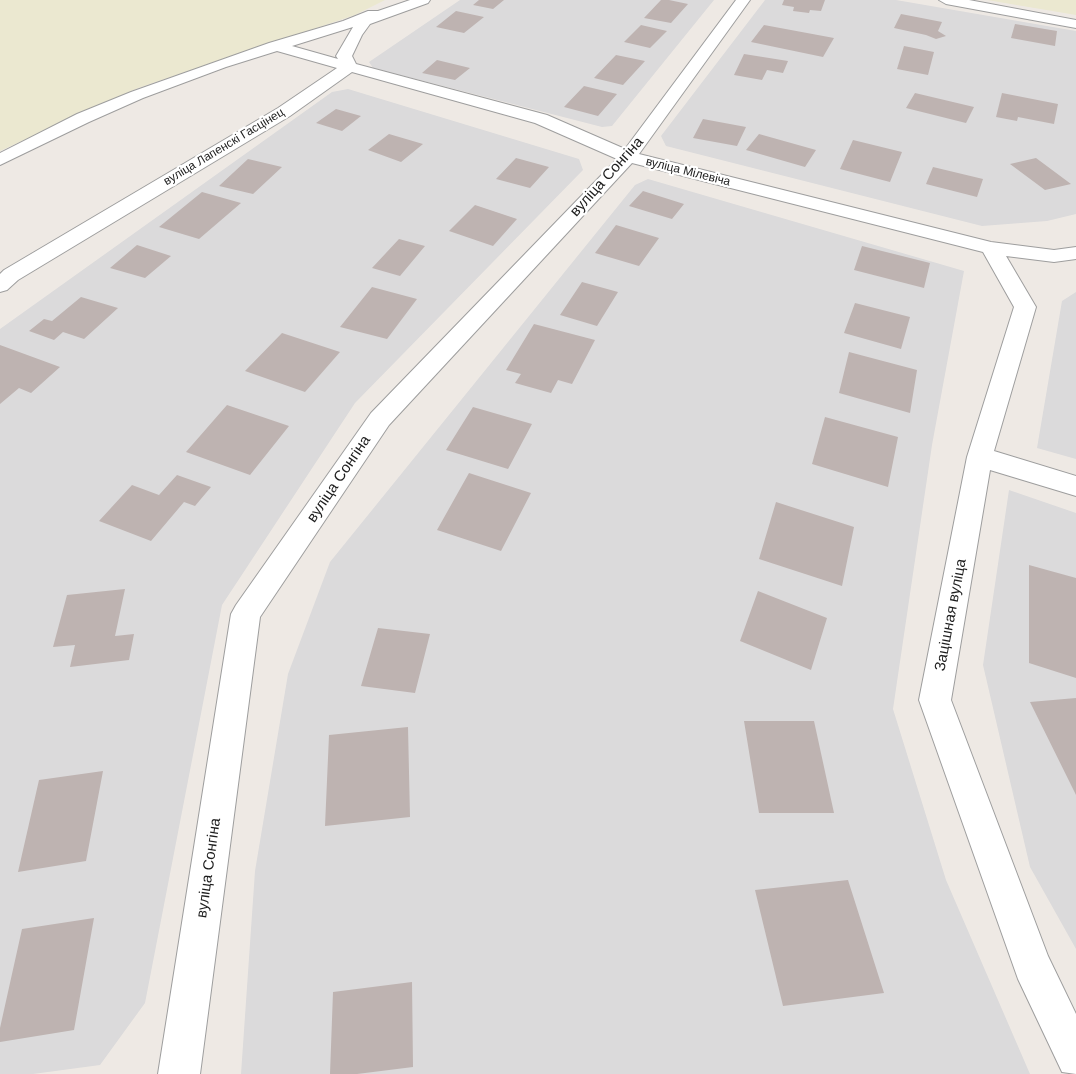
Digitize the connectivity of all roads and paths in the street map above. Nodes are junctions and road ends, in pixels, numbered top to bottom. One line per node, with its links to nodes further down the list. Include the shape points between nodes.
1 (401, 0): 6 (street, via 348,24)
2 (423, 0): 7 (street, via 365,21 344,56)
3 (743, 0): 8 (street, вуліца Сонгіна)
4 (946, 0): 5 (street)
5 (1076, 24)
6 (274, 46): 7 (street, вуліца Мілевіча); 9 (street, via 137,94)
7 (350, 66): 8 (street, вуліца Мілевіча, via 541,118); 12 (street, вуліца Лапенскі Гасцінец, via 284,112 11,275)
8 (628, 157): 10 (street, вуліца Мілевіча); 16 (street, вуліца Сонгіна, via 380,419 246,614)
9 (0, 160)
10 (991, 248): 11 (street, via 1054,256); 13 (street, Зацішная вуліца, via 1024,307)
11 (1076, 253)
12 (0, 285)
13 (980, 457): 14 (street); 15 (street, Зацішная вуліца, via 935,700 1032,965)
14 (1076, 486)
15 (1076, 1058)
16 (179, 1074)

